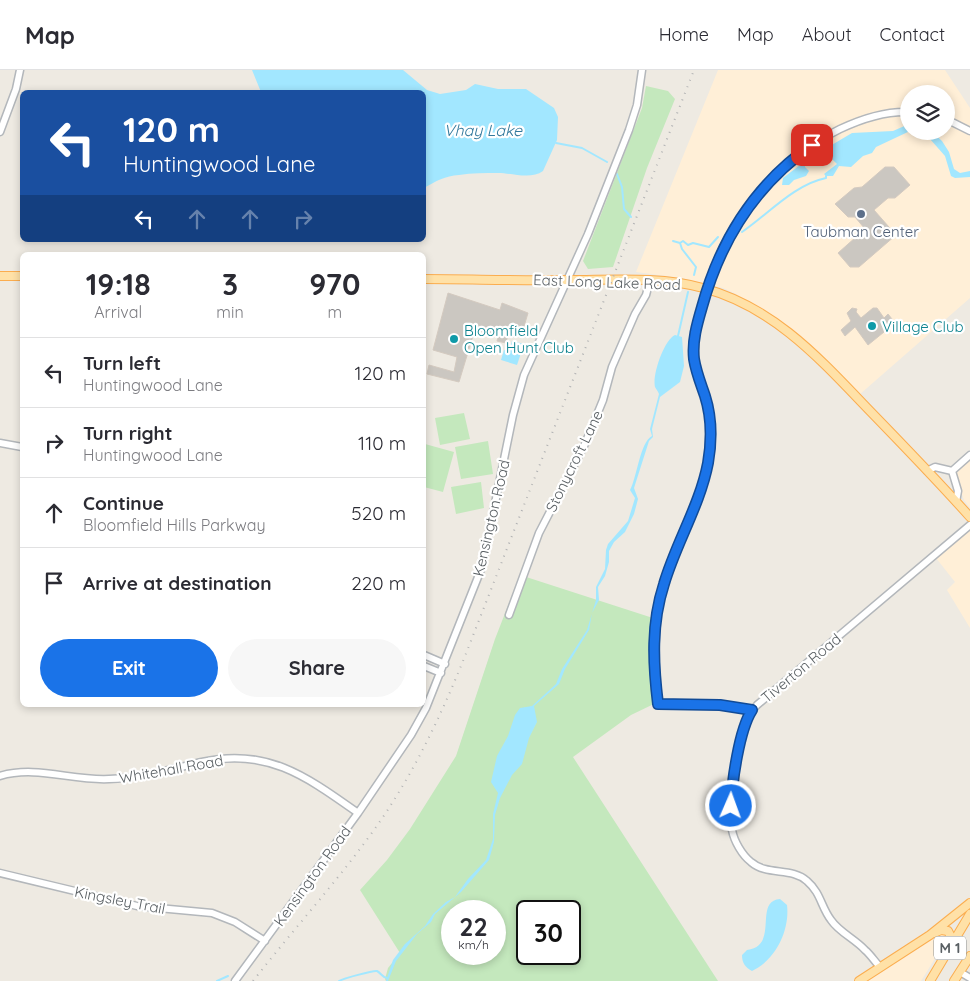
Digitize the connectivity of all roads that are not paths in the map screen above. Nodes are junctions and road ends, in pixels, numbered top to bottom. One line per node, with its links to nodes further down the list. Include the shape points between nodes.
1 (20, 70): 6 (street)
2 (642, 70): 10 (street, Kensington Road, via 631,123 588,234)
3 (900, 113): 12 (street, via 879,114 850,125 820,140 785,166 737,222)
4 (955, 124): 5 (street)
5 (970, 131)
6 (0, 132)
7 (0, 276): 8 (main road)
8 (20, 276)
9 (426, 279): 10 (main road, East Long Lake Road)
10 (566, 280): 11 (main road, East Long Lake Road); 23 (street, Kensington Road, via 524,375 482,567)
11 (650, 280): 12 (main road, East Long Lake Road); 21 (street, Stonycroft Lane, via 612,367 585,444 541,528)
12 (707, 289): 16 (main road, East Long Lake Road, via 757,310 795,336); 28 (street, via 696,330 694,353 710,417 710,448 701,486 657,610 653,650 658,704 720,705)
13 (0, 443): 14 (street)
14 (20, 447)
15 (970, 455): 17 (street)
16 (927, 470): 17 (street, via 935,467); 18 (main road, East Long Lake Road)
17 (952, 471): 18 (street, via 958,491)
18 (956, 502): 19 (main road, East Long Lake Road)
19 (970, 517)
20 (970, 525): 28 (street, Tiverton Road)
21 (509, 615)
22 (426, 656): 23 (street)
23 (444, 664): 25 (street, Kensington Road)
24 (426, 667): 25 (street)
25 (441, 673): 26 (street, Kensington Road)
26 (426, 706)
27 (425, 707): 30 (street, Kensington Road)
28 (752, 710): 38 (street, Tiverton Road, via 732,783 732,826 736,842 757,866 797,874 807,881 821,898 832,922)
29 (0, 776): 30 (street, Whitehall Road, via 25,771 110,779 150,774 216,759 250,759 291,769)
30 (358, 813): 35 (street, Kensington Road)
31 (0, 874): 35 (street, Kingsley Trail, via 137,906 212,913 235,922)
32 (970, 903): 34 (main road)
33 (970, 914): 36 (main road, M 1)
34 (930, 935): 36 (main road, via 944,930 950,933); 38 (main road)
35 (264, 941): 41 (street, Kensington Road)
36 (953, 941): 43 (main road, M 1)
37 (970, 956): 39 (main road, M 1)
38 (880, 967): 42 (main road)
39 (960, 972): 40 (street); 44 (main road, M 1)
40 (970, 978)
41 (235, 981)
42 (859, 981)
43 (931, 981)
44 (954, 981)

